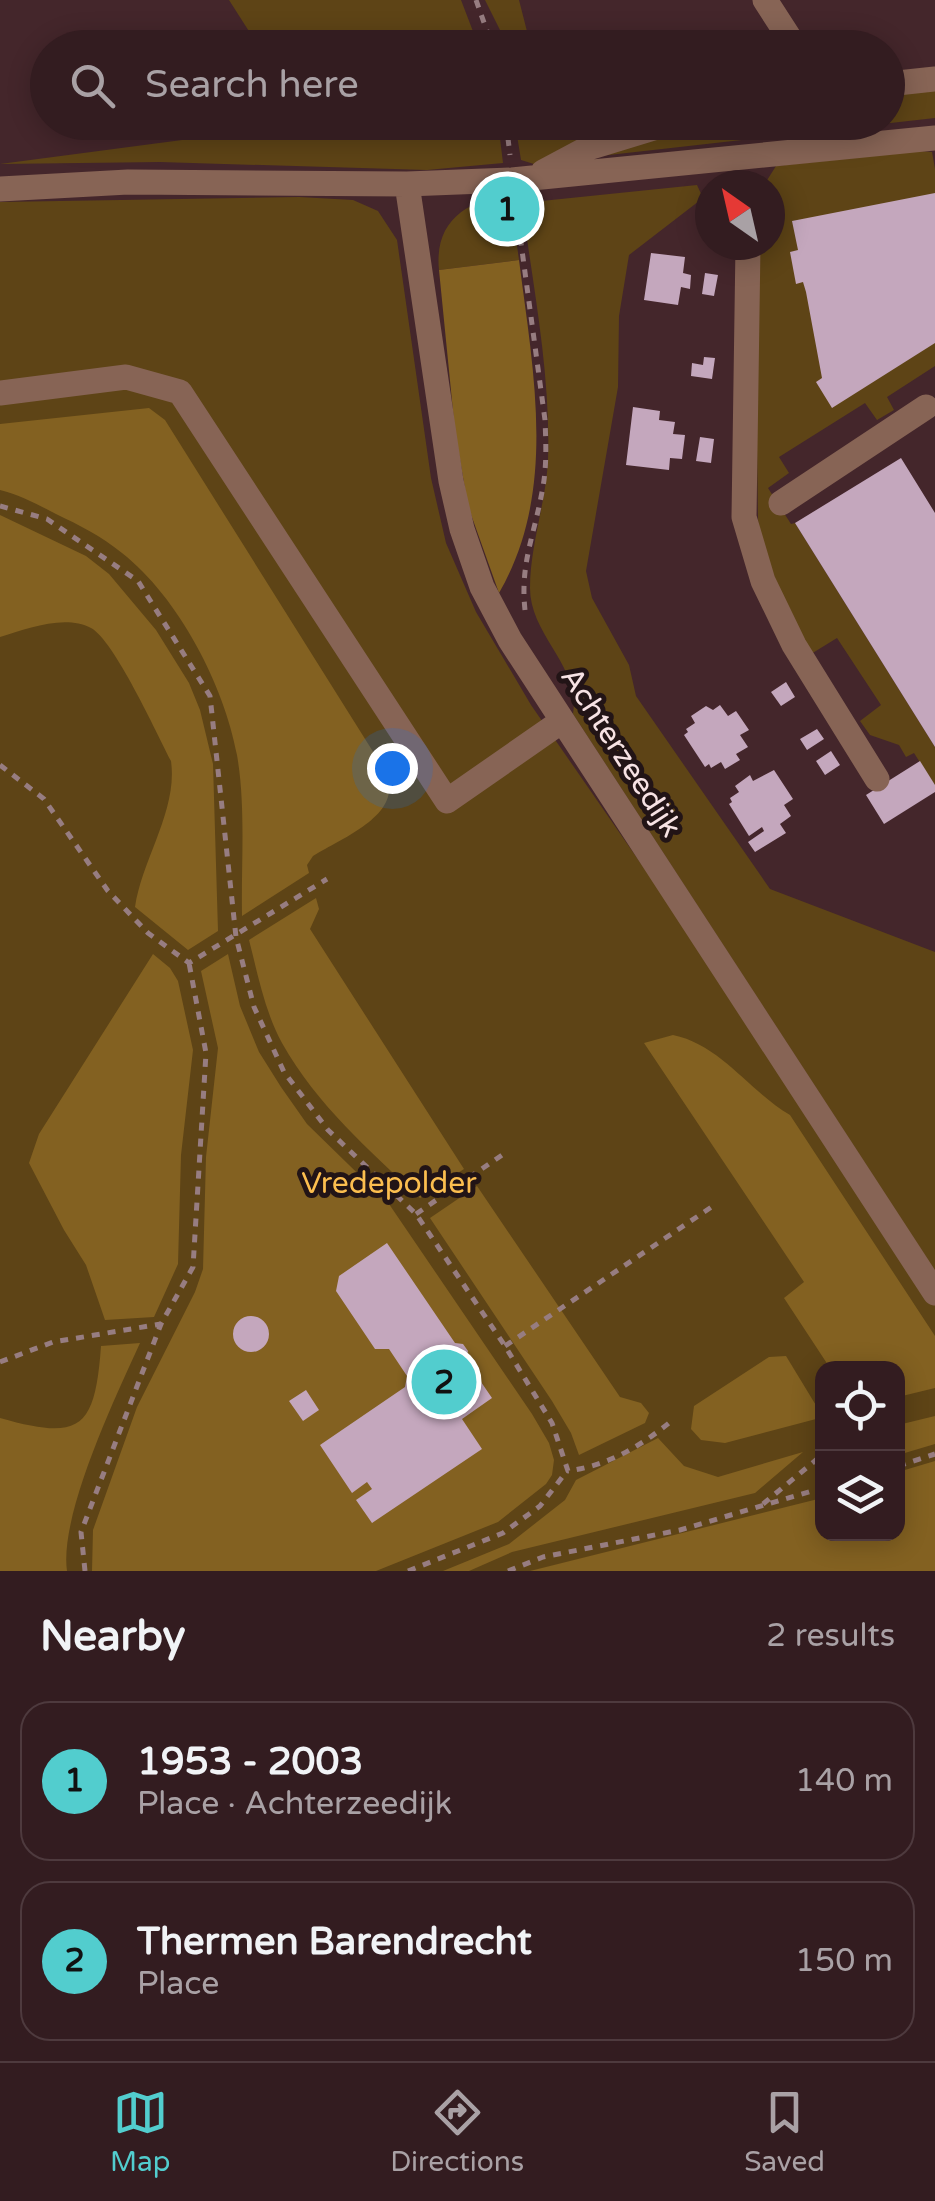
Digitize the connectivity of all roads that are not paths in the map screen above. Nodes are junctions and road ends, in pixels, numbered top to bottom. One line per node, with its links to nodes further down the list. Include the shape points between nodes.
1 (765, 0): 2 (street)
2 (784, 30)
3 (935, 79): 4 (street)
4 (905, 82)
5 (935, 138): 7 (street)
6 (614, 140): 9 (street)
7 (750, 158): 8 (street); 9 (street)
8 (750, 170)
9 (522, 179): 10 (street)
10 (407, 184): 11 (street, via 128,182); 16 (street, Achterzeedijk, via 462,529 482,587)
11 (0, 189)
12 (748, 260): 17 (street, via 744,517 762,581 794,645)
13 (0, 393): 16 (street, via 126,377 180,392 447,801)
14 (932, 409): 15 (street)
15 (781, 503)
16 (562, 721): 18 (street, Achterzeedijk)
17 (877, 779)
18 (935, 1293)

